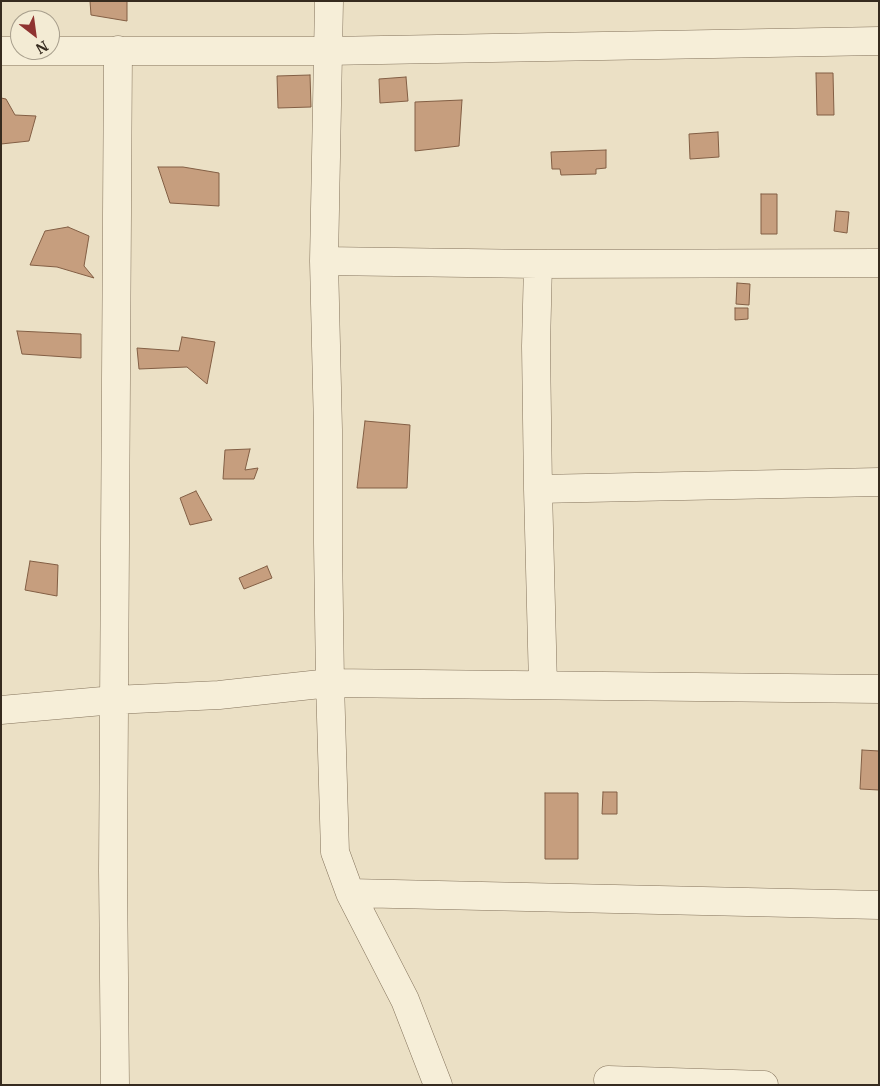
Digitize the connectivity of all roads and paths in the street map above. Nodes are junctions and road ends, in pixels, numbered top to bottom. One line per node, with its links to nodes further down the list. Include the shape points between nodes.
1 (329, 1): 5 (street)
2 (879, 41): 5 (street)
3 (118, 50): 4 (street); 5 (street); 14 (street)
4 (1, 51)
5 (327, 51): 6 (street)
6 (324, 261): 8 (street); 11 (street)
7 (879, 263): 8 (street)
8 (538, 264): 10 (street)
9 (879, 482): 10 (street)
10 (538, 489): 12 (street)
11 (330, 683): 12 (street); 14 (street, via 219,695); 16 (street, via 335,852)
12 (543, 685): 13 (street)
13 (879, 689)
14 (114, 700): 15 (street); 19 (street)
15 (1, 710)
16 (350, 893): 17 (street); 20 (street, via 405,1000)
17 (879, 905)
18 (608, 1080): 21 (street)
19 (115, 1085)
20 (438, 1085)
21 (764, 1085)

